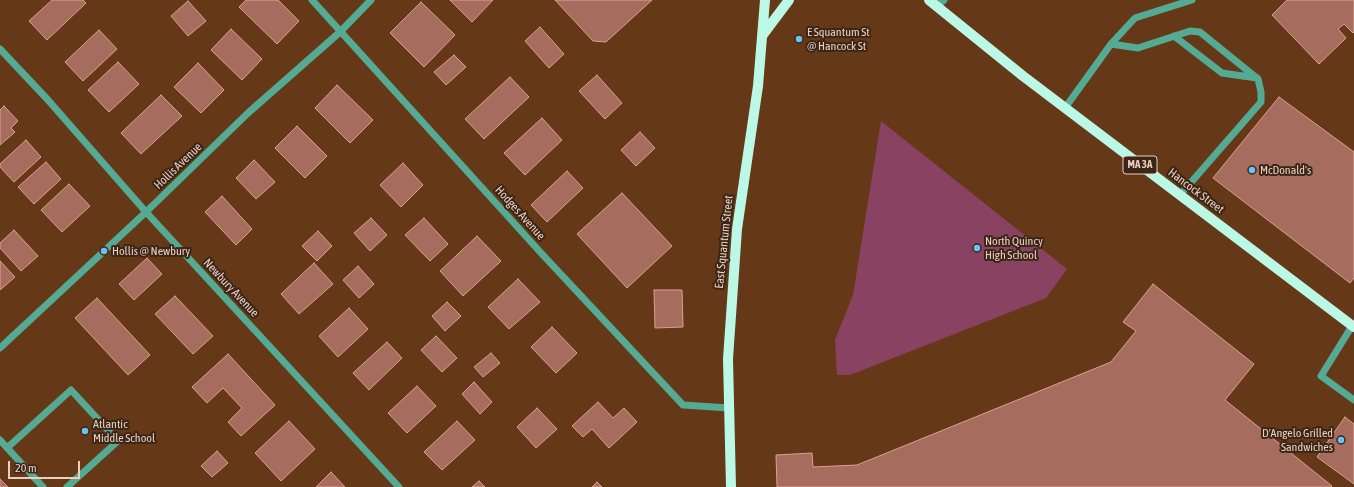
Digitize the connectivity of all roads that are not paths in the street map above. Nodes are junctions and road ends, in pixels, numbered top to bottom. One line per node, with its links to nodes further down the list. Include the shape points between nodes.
1 (312, 0): 7 (street, Hodges Avenue)
2 (371, 0): 7 (street, Hollis Avenue)
3 (765, 0): 8 (main road, East Squantum Street)
4 (789, 0): 8 (main road)
5 (1192, 0): 10 (street, via 1135,18)
6 (937, 2): 13 (main road, Hancock Street / MA 3A)
7 (340, 32): 15 (street, Hollis Avenue, via 248,113); 19 (street, Hodges Avenue, via 683,405)
8 (762, 36): 19 (main road, East Squantum Street, via 758,86 737,229 728,359)
9 (1174, 36): 10 (street, via 1138,48); 12 (street, via 1222,73); 12 (street, via 1190,31 1200,32)
10 (1111, 44): 13 (street)
11 (0, 49): 15 (street, Newbury Avenue)
12 (1258, 79): 14 (street, via 1261,102)
13 (1065, 108): 14 (main road, Hancock Street / MA 3A)
14 (1180, 195): 16 (main road, Hancock Street / MA 3A)
15 (146, 212): 17 (street, Hollis Avenue); 24 (street, Newbury Avenue)
16 (1353, 327): 18 (street, via 1321,376)
17 (0, 348)
18 (1354, 400)
19 (729, 408): 25 (main road, East Squantum Street)
20 (0, 440): 21 (street)
21 (7, 448): 22 (street); 23 (street, via 71,390 118,441)
22 (43, 487)
23 (67, 487)
24 (399, 487)
25 (731, 487)

